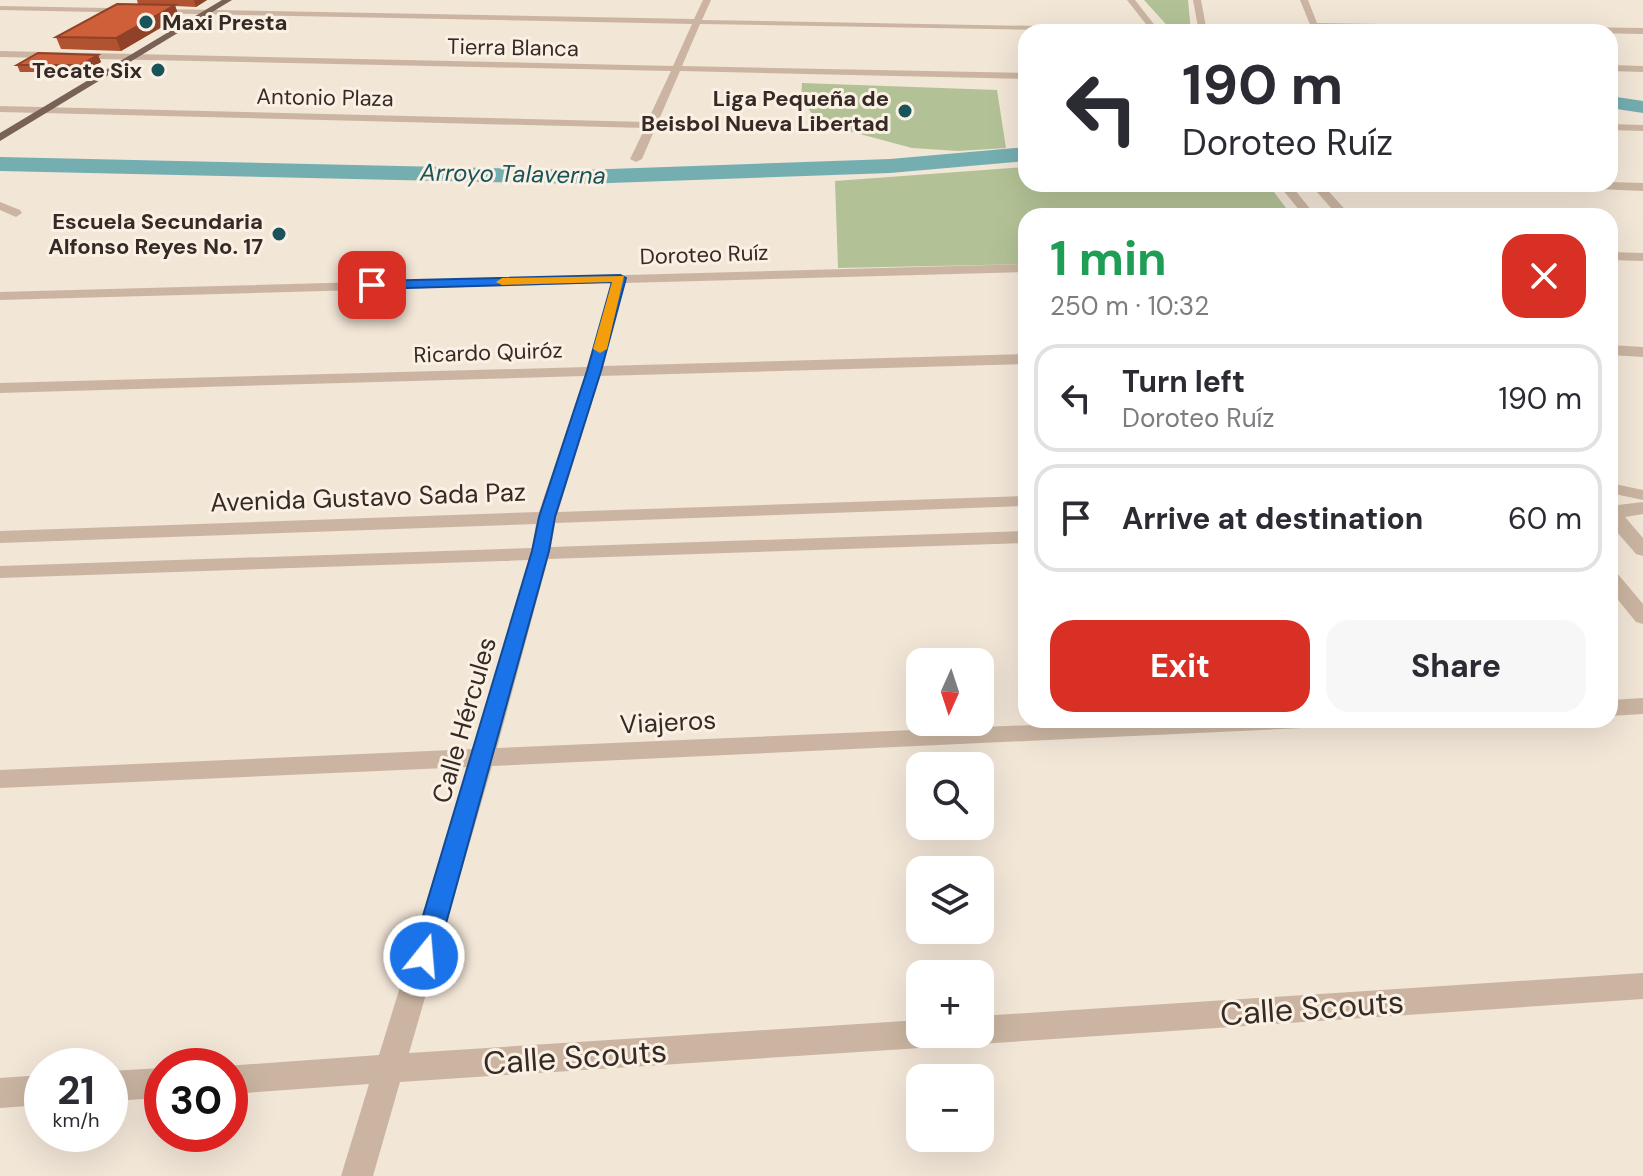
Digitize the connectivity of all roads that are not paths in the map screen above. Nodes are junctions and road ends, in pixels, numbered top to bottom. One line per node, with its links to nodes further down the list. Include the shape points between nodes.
1 (228, 0): 7 (main road)
2 (707, 0): 8 (street)
3 (1131, 0): 9 (street)
4 (1197, 0): 10 (street)
5 (1304, 0): 11 (street)
6 (0, 8): 7 (street)
7 (208, 12): 8 (street); 16 (main road)
8 (698, 22): 12 (street); 18 (street)
9 (1150, 24)
10 (1202, 24)
11 (1314, 24)
12 (1018, 28)
13 (1618, 31): 14 (street)
14 (1643, 31)
15 (0, 54): 16 (street, Tierra Blanca)
16 (135, 57): 18 (street, Tierra Blanca); 22 (main road)
17 (1618, 68): 19 (street)
18 (679, 69): 20 (street, Tierra Blanca); 23 (street)
19 (1643, 69)
20 (1018, 76)
21 (0, 109): 22 (street, Antonio Plaza)
22 (45, 110): 23 (street, Antonio Plaza); 26 (main road)
23 (649, 125): 27 (street)
24 (1618, 127): 25 (street)
25 (1643, 128)
26 (0, 138)
27 (636, 159)
28 (1618, 186): 29 (street)
29 (1643, 187)
30 (1290, 192): 33 (street)
31 (1323, 192): 34 (street)
32 (0, 206): 35 (street)
33 (1304, 208)
34 (1338, 208)
35 (16, 213)
36 (1618, 256): 37 (street)
37 (1643, 257)
38 (1018, 268): 39 (street, Doroteo Ruíz)
39 (620, 278): 40 (street, Doroteo Ruíz); 44 (street, Calle Hércules)
40 (0, 296)
41 (1618, 350): 42 (street)
42 (1643, 352)
43 (1018, 359): 44 (street, Ricardo Quiróz)
44 (594, 371): 45 (street, Ricardo Quiróz); 51 (street, Calle Hércules)
45 (0, 388)
46 (1618, 490): 47 (street)
47 (1643, 495)
48 (1018, 501): 51 (street, Avenida Gustavo Sada Paz)
49 (1643, 508): 50 (street)
50 (1618, 513)
51 (547, 517): 53 (street, Avenida Gustavo Sada Paz); 56 (street, Calle Hércules)
52 (1618, 522): 55 (street)
53 (0, 537)
54 (1018, 537): 56 (street)
55 (1643, 550)
56 (541, 551): 57 (street); 63 (street, Calle Hércules)
57 (0, 572)
58 (1618, 587): 59 (street)
59 (1643, 617)
60 (1643, 706): 61 (street)
61 (1618, 708)
62 (1158, 728): 63 (street, Viajeros)
63 (483, 758): 64 (street, Viajeros); 68 (street, Calle Hércules)
64 (0, 779)
65 (1643, 986): 66 (street, Calle Scouts)
66 (994, 1029)
67 (906, 1035): 68 (street, Calle Scouts)
68 (390, 1069): 69 (street, Calle Scouts); 72 (street, Calle Hércules)
69 (248, 1078)
70 (24, 1091): 71 (street)
71 (0, 1093)
72 (357, 1176)

